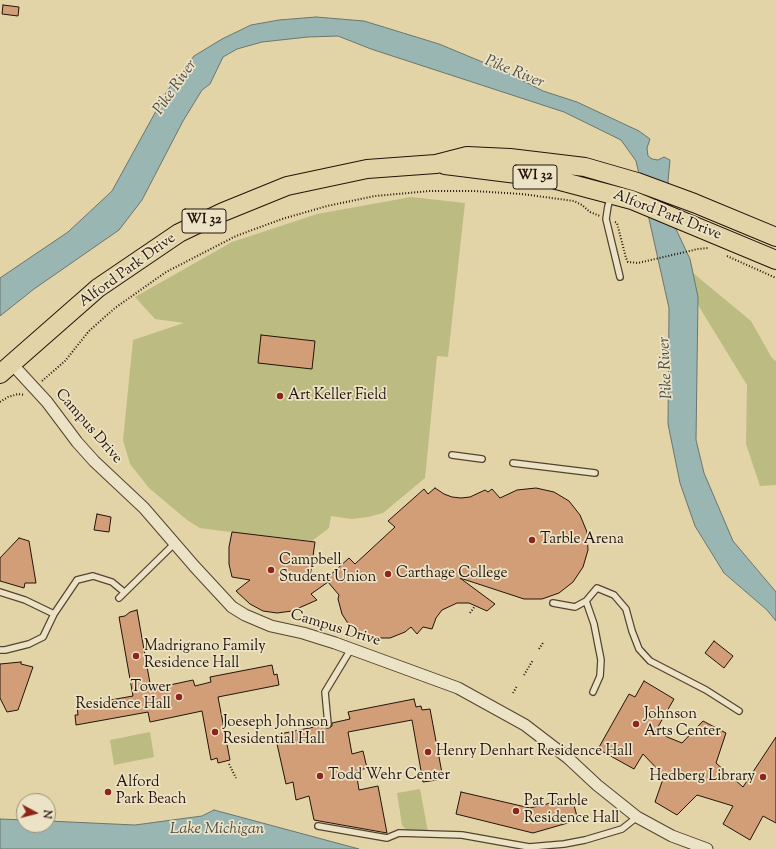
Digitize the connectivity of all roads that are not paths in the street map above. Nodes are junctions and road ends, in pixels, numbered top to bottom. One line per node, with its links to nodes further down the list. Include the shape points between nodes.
1 (626, 188): 2 (main road, Alford Park Drive / WI 32, via 694,203); 3 (main road, Alford Park Drive / WI 32, via 695,226); 4 (lane, via 608,206 606,219); 5 (main road, Alford Park Drive / WI 32, via 585,167 467,156 436,164 367,169 287,186 179,233 98,288)
2 (776, 237)
3 (776, 260)
4 (620, 277)
5 (6, 369): 10 (street, Campus Drive, via 35,388 77,442 144,508)
6 (452, 455): 7 (lane)
7 (482, 459)
8 (513, 463): 9 (lane)
9 (595, 473)
10 (174, 544): 12 (lane); 17 (street, Campus Drive, via 208,583 244,615 271,626)
11 (0, 592): 16 (lane, via 25,600)
12 (124, 592): 13 (lane); 16 (lane, via 112,582 93,576 77,580)
13 (119, 598)
14 (586, 601): 15 (lane, via 575,607); 19 (lane, via 594,624 601,660 600,676); 20 (lane, via 597,588 614,595 626,610 639,649 650,661 706,690)
15 (554, 603)
16 (54, 614): 18 (lane, via 43,637 29,644)
17 (351, 648): 21 (lane, via 326,692); 22 (street, Campus Drive, via 458,688 524,725 568,758)
18 (0, 650)
19 (593, 692)
20 (739, 711)
21 (328, 724)
22 (637, 817): 23 (lane, via 622,829 585,840 529,847 462,834 399,833 386,838); 24 (street, Campus Drive, via 672,836)
23 (318, 826)
24 (707, 849)

